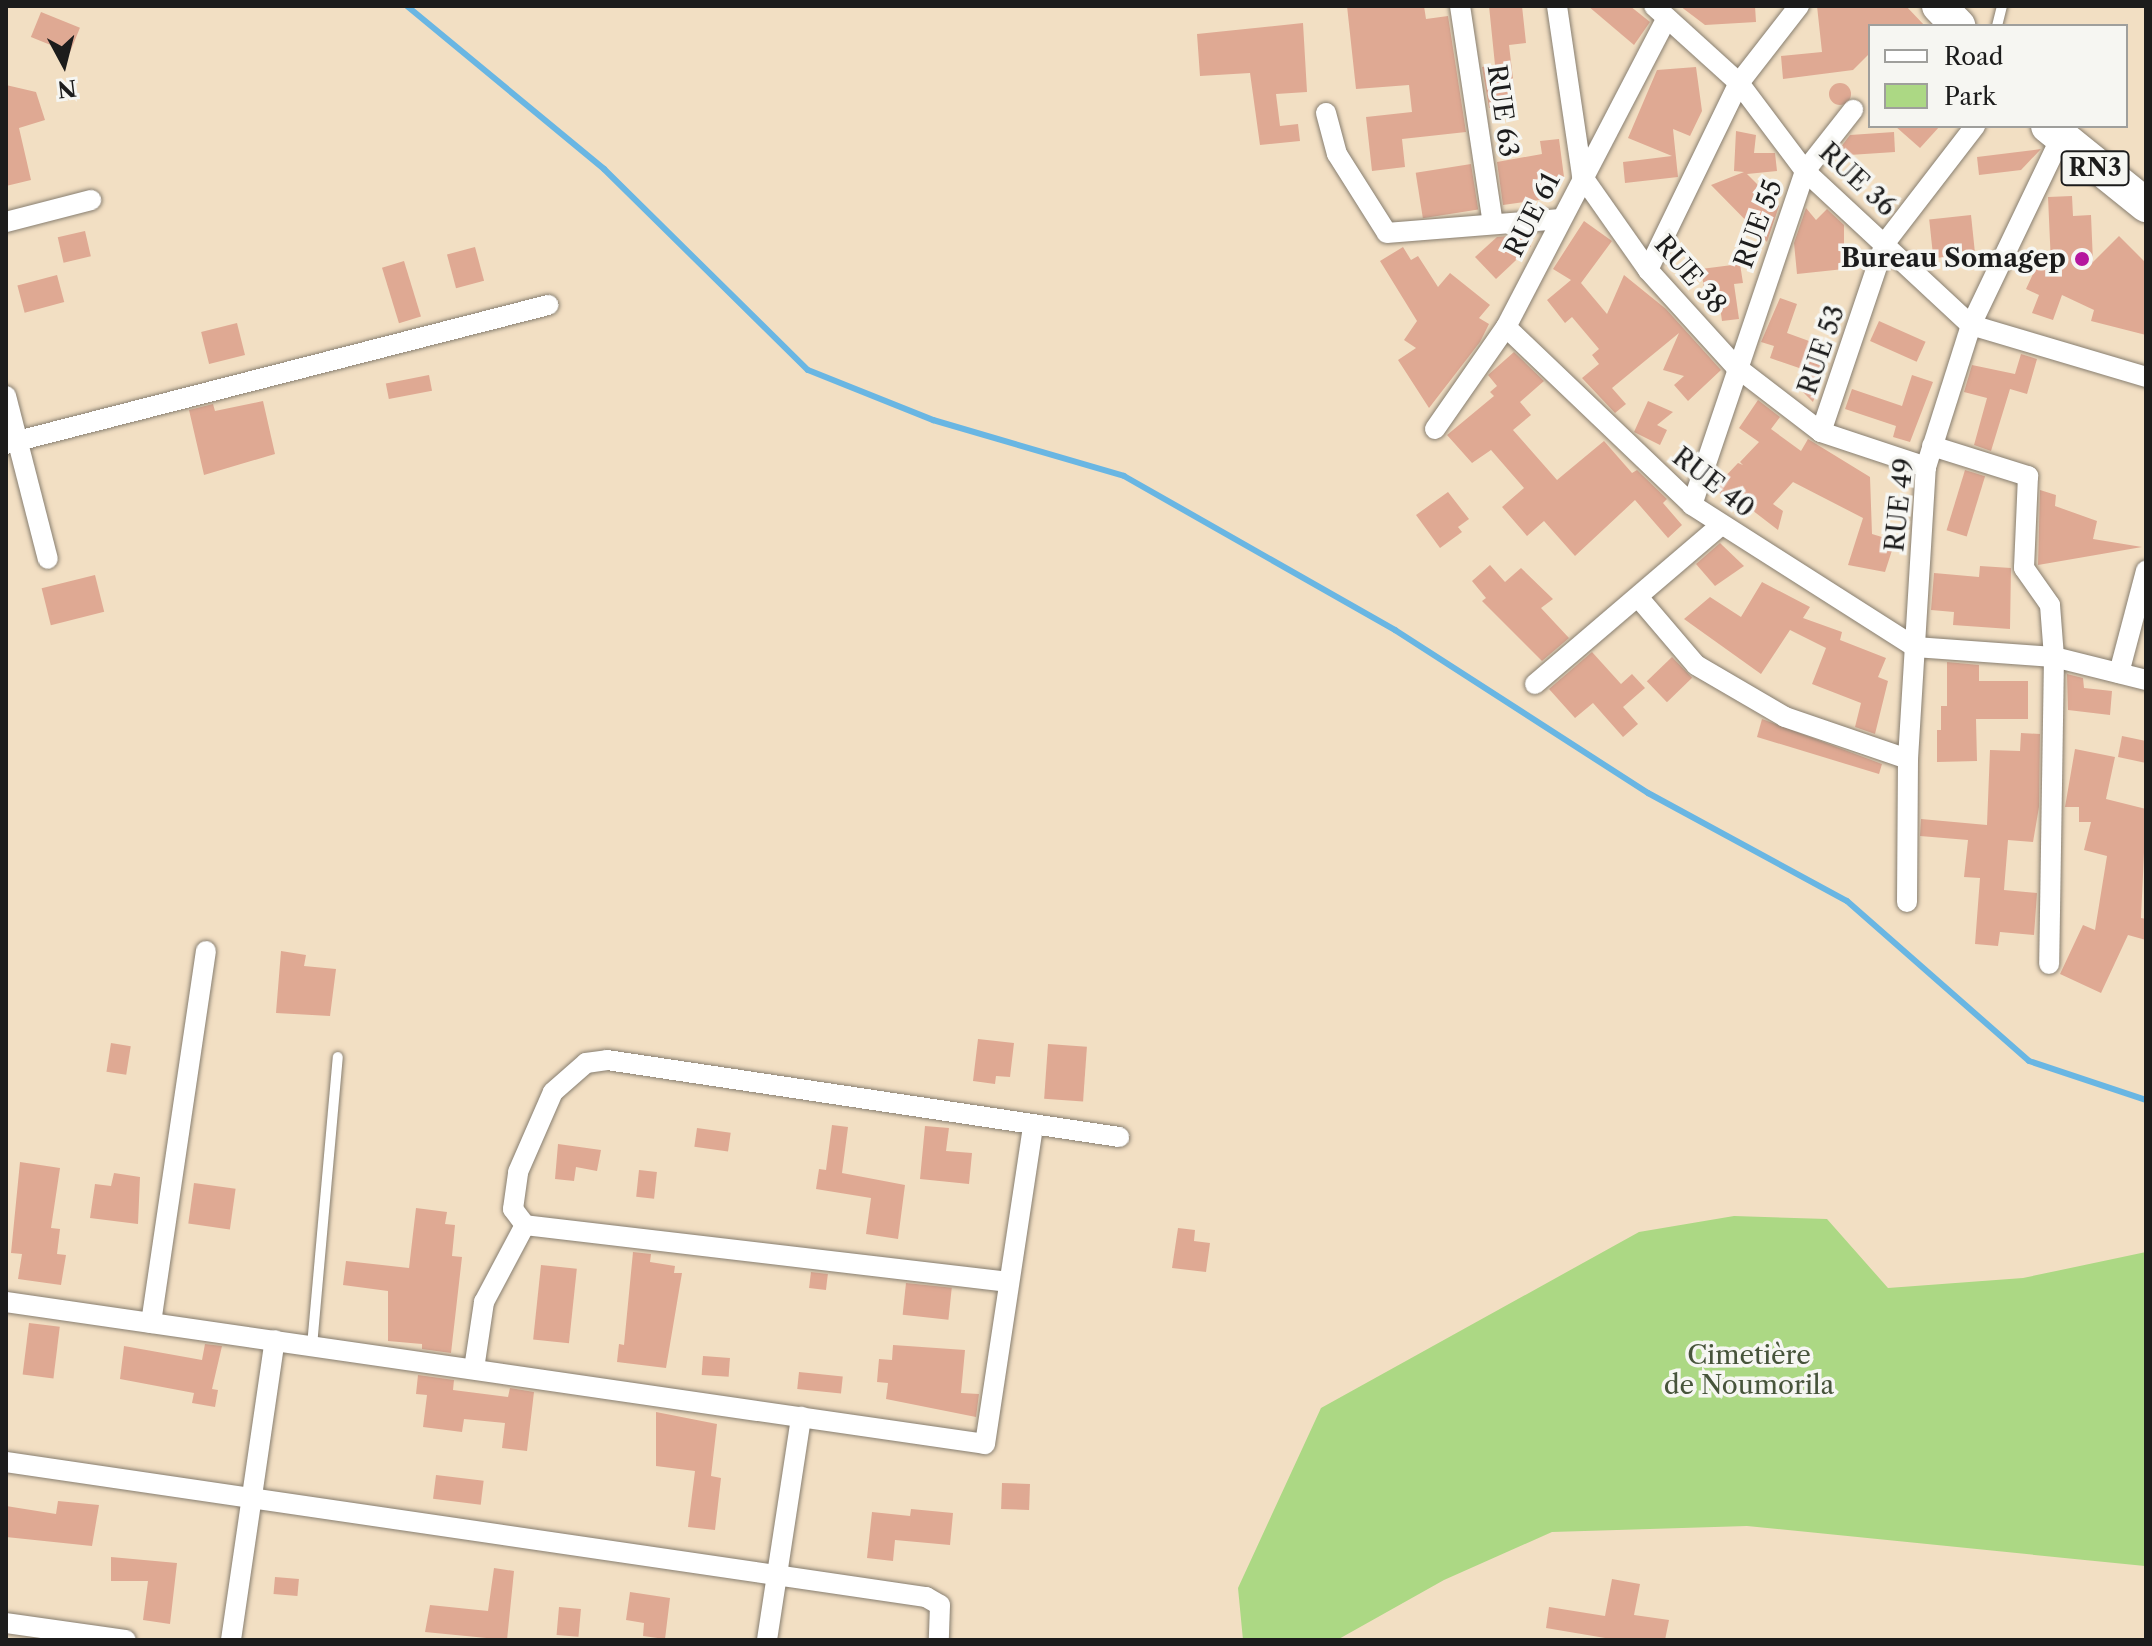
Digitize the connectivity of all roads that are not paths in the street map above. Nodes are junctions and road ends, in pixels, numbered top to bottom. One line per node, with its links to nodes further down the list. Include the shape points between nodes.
1 (1460, 6): 16 (street, RUE 63)
2 (1557, 6): 11 (street, RUE 38)
3 (1799, 6): 5 (street)
4 (1660, 12): 5 (street, RUE 36); 11 (street, RUE 61)
5 (1739, 83): 10 (street, RUE 36); 18 (street)
6 (1853, 110): 10 (street, RUE 55)
7 (1326, 113): 16 (street, via 1337,154 1387,233)
8 (1973, 128): 17 (street, RUE 53)
9 (2054, 133): 13 (highway, RN3); 20 (street, RUE 49)
10 (1805, 171): 17 (street, RUE 36); 22 (street, RUE 55)
11 (1582, 176): 14 (street, RUE 61); 18 (street, RUE 38)
12 (91, 200): 15 (street)
13 (2146, 205)
14 (1560, 219): 16 (street); 21 (street, RUE 61)
15 (6, 222)
16 (1493, 224)
17 (1885, 243): 20 (street, RUE 36); 26 (street, RUE 53)
18 (1648, 270): 22 (street, RUE 38)
19 (548, 305): 27 (street)
20 (1971, 325): 23 (street, RUE 36); 28 (street, RUE 49)
21 (1506, 327): 25 (street, RUE 61); 30 (street, RUE 40)
22 (1735, 366): 26 (street, RUE 38); 30 (street, RUE 55)
23 (2146, 377)
24 (6, 396): 27 (street)
25 (1435, 429)
26 (1821, 432): 29 (street, RUE 38)
27 (12, 442): 32 (street)
28 (1932, 446): 29 (street, RUE 49); 36 (street, via 2028,476 2024,568 2050,605)
29 (1926, 467): 35 (street, RUE 49)
30 (1692, 505): 31 (street, RUE 40)
31 (1721, 525): 34 (street); 35 (street, RUE 40)
32 (48, 559)
33 (2146, 571): 37 (street)
34 (1638, 597): 39 (street); 40 (street, via 1696,665 1785,717)
35 (1915, 647): 36 (street); 40 (street, RUE 49)
36 (2054, 657): 37 (street); 43 (street)
37 (2119, 673): 38 (street)
38 (2146, 680)
39 (1535, 684)
40 (1908, 759): 41 (street, RUE 49)
41 (1907, 902)
42 (206, 951): 50 (street)
43 (2049, 964)
44 (338, 1057): 52 (lane)
45 (1033, 1125): 46 (street); 47 (street, via 607,1060 586,1063 553,1092 518,1172 513,1209); 48 (street)
46 (1119, 1137)
47 (525, 1225): 48 (street); 53 (street, via 484,1302)
48 (1009, 1282): 54 (street, via 985,1444)
49 (6, 1302): 50 (street)
50 (151, 1323): 51 (street)
51 (275, 1340): 52 (street); 56 (street)
52 (312, 1346): 53 (street)
53 (474, 1369): 54 (street)
54 (801, 1417): 57 (street)
55 (6, 1462): 56 (street)
56 (252, 1498): 57 (street); 61 (street)
57 (777, 1574): 62 (street); 63 (street, via 926,1597 940,1605)
58 (6, 1623): 59 (street)
59 (30, 1633): 60 (street)
60 (126, 1640)
61 (231, 1640)
62 (767, 1640)
63 (939, 1640)

